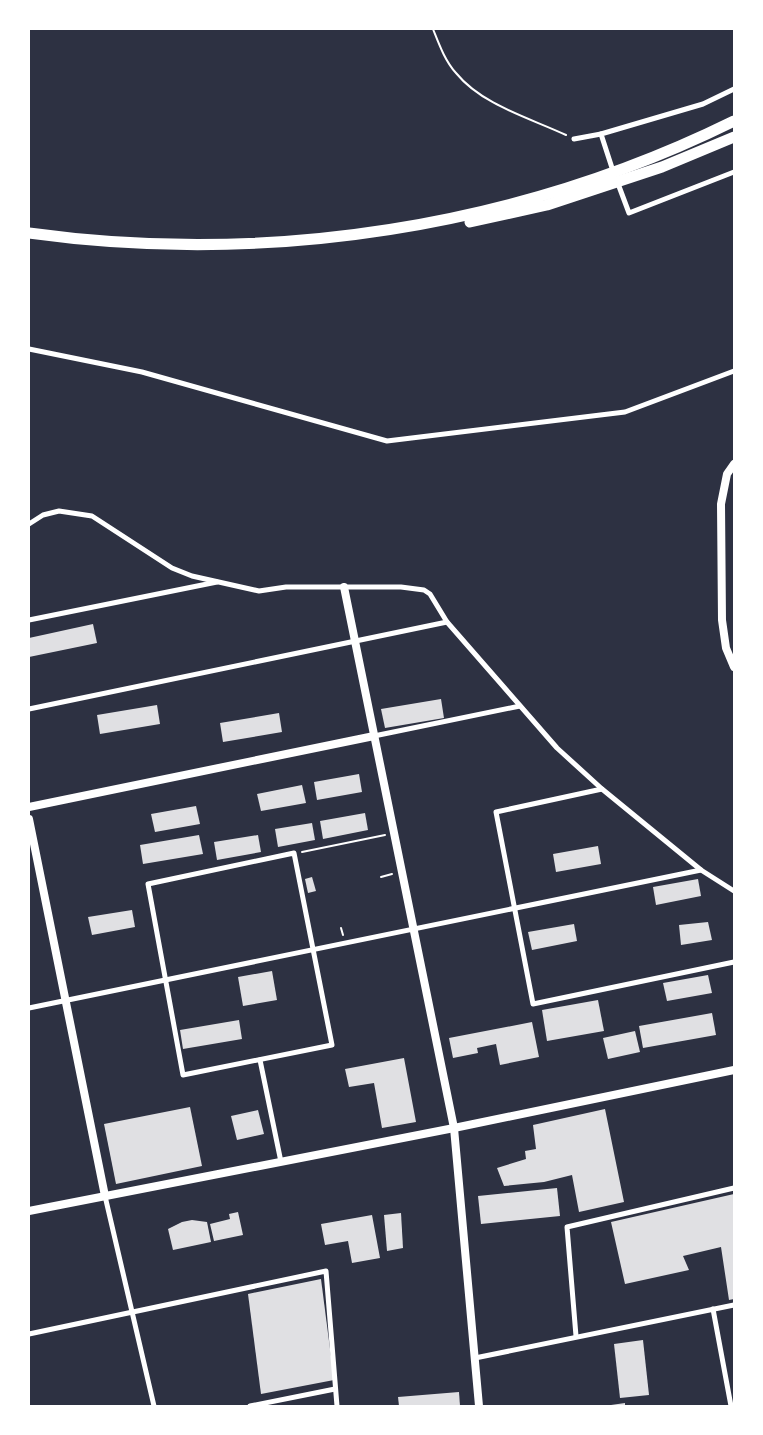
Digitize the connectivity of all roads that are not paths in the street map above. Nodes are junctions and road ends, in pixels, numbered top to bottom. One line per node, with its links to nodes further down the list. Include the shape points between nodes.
1 (734, 89): 3 (street, via 704,104)
2 (734, 121): 7 (highway, via 604,176 545,195 478,213)
3 (601, 134): 5 (street); 6 (street, via 629,213)
4 (734, 137): 7 (highway, via 662,167 547,205 480,220)
5 (574, 139)
6 (734, 172)
7 (396, 229): 8 (highway, via 296,241 220,244 134,242)
8 (29, 233)
9 (29, 349): 10 (street, via 142,372 387,441 625,412)
10 (734, 370)
11 (734, 464): 18 (street, via 728,474 722,504 722,620 726,648)
12 (29, 524): 13 (street, via 43,514 59,511 92,516 172,568)
13 (220, 581): 14 (street, via 260,591 286,587); 15 (street)
14 (344, 587): 16 (street, via 424,590); 17 (street)
15 (29, 620)
16 (448, 622): 17 (street); 19 (street)
17 (356, 642): 20 (street); 21 (street)
18 (734, 667)
19 (520, 706): 21 (street); 22 (street, via 557,748)
20 (29, 709)
21 (374, 736): 23 (street); 28 (street)
22 (602, 789): 25 (street); 27 (street, via 496,812)
23 (29, 807)
24 (29, 819): 32 (street)
25 (701, 870): 26 (street); 27 (street)
26 (734, 891)
27 (514, 907): 28 (street); 30 (street, via 533,1004)
28 (413, 929): 29 (street); 36 (street)
29 (314, 949): 31 (street); 31 (street, via 294,854 148,884); 34 (street, via 332,1045)
30 (734, 962)
31 (166, 980): 32 (street); 34 (street, via 183,1075)
32 (67, 1001): 33 (street); 39 (street)
33 (29, 1008)
34 (260, 1060): 37 (street)
35 (734, 1070): 36 (street)
36 (454, 1128): 37 (street); 46 (street)
37 (281, 1162): 39 (street)
38 (734, 1188): 45 (street, via 567,1227)
39 (105, 1196): 40 (street); 43 (street)
40 (29, 1211)
41 (734, 1305): 42 (street)
42 (713, 1309): 45 (street); 49 (street)
43 (132, 1313): 44 (street); 47 (street, via 326,1271); 50 (street)
44 (29, 1334)
45 (576, 1336): 46 (street)
46 (475, 1358): 53 (street)
47 (335, 1389): 51 (street); 52 (street)
48 (734, 1389): 49 (street)
49 (728, 1390): 54 (street)
50 (154, 1406)
51 (250, 1406)
52 (337, 1406)
53 (480, 1406)
54 (731, 1406)

